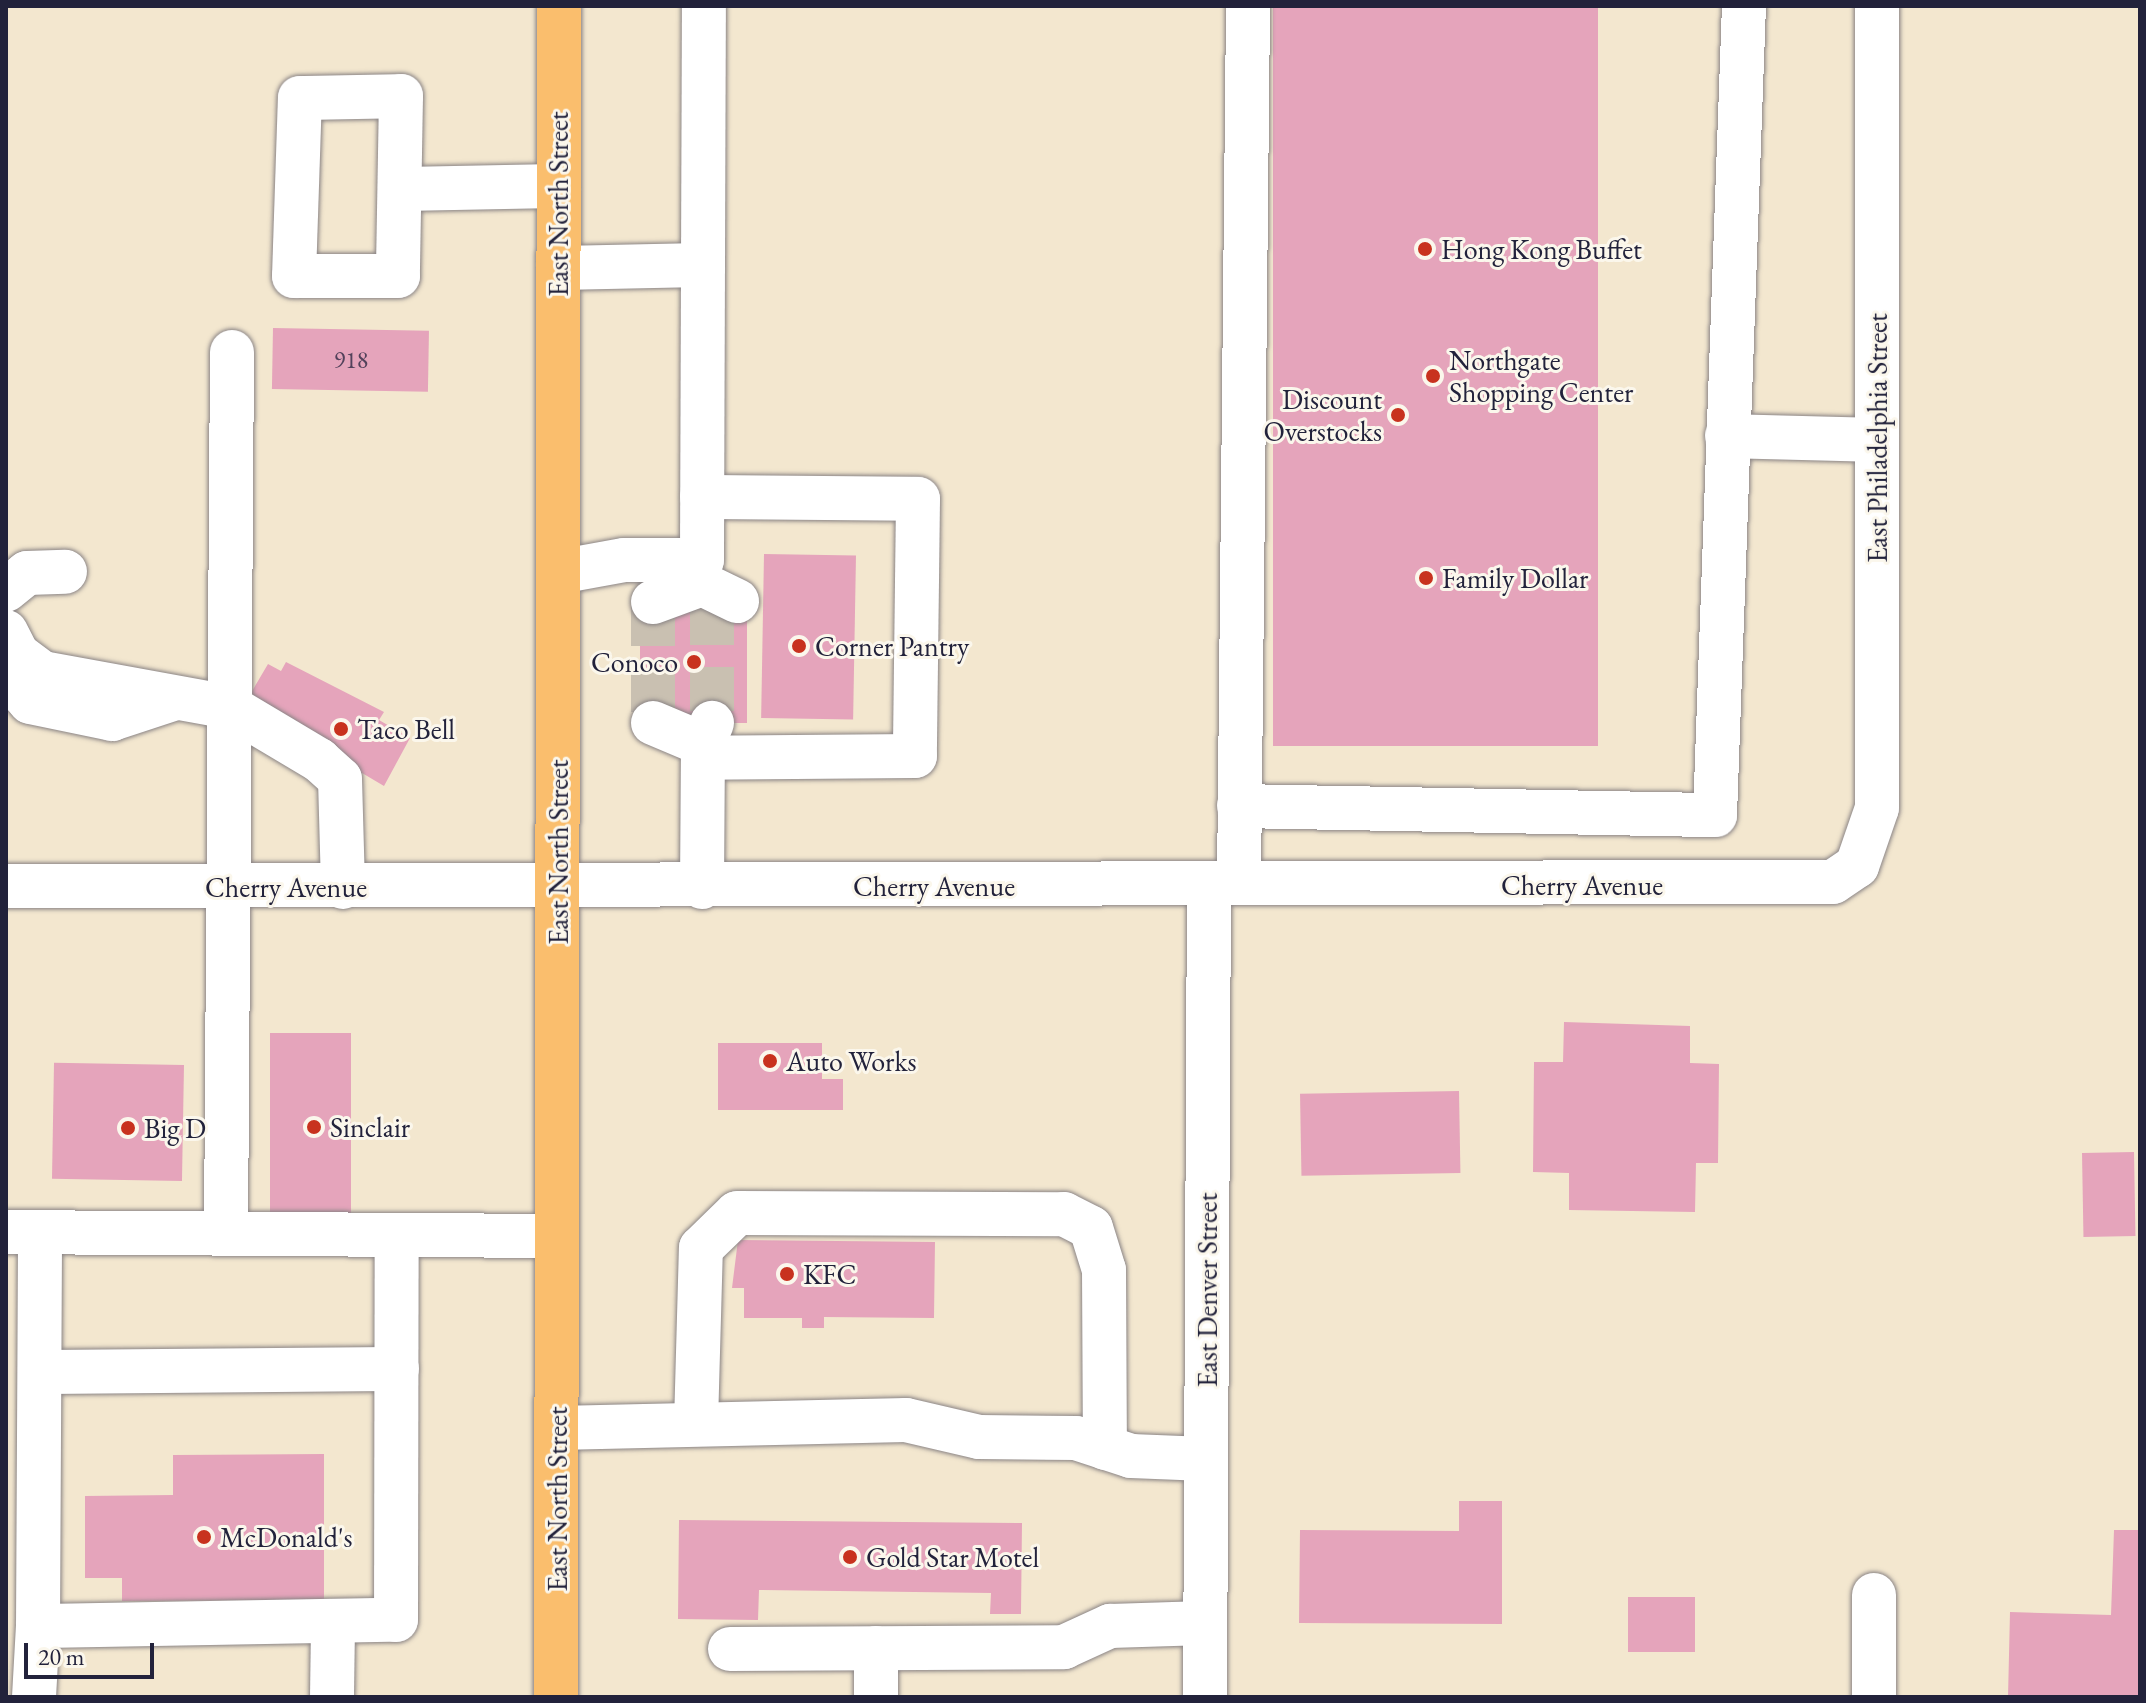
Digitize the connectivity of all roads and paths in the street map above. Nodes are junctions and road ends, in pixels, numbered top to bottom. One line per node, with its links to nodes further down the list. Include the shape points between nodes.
1 (559, 6): 6 (main road, East North Street)
2 (704, 6): 8 (street)
3 (1248, 6): 23 (street, East Denver Street)
4 (1744, 6): 11 (street)
5 (1877, 6): 12 (street, East Philadelphia Street)
6 (559, 186): 7 (street); 9 (main road, East North Street)
7 (400, 189): 7 (street, via 398,276 294,276 300,98 401,96)
8 (703, 265): 9 (street); 13 (street)
9 (558, 268): 16 (main road, East North Street)
10 (232, 352): 22 (street)
11 (1727, 436): 12 (street); 23 (street, via 1715,815)
12 (1877, 440): 24 (street, East Philadelphia Street, via 1877,808)
13 (702, 497): 16 (street, via 698,592 624,560); 30 (street, via 918,499 915,756 699,732)
14 (6, 559): 15 (street)
15 (65, 572): 17 (street, via 27,573); 18 (street)
16 (558, 572): 29 (main road, East North Street)
17 (6, 590)
18 (6, 600)
19 (6, 632): 21 (street, via 17,654 42,673)
20 (6, 675): 21 (street, via 30,702 112,719)
21 (179, 697): 22 (street)
22 (230, 707): 27 (street); 28 (street, via 340,779)
23 (1239, 806): 25 (street, East Denver Street)
24 (1857, 866): 25 (street, Cherry Avenue, via 1833,882 1806,886)
25 (1224, 883): 30 (street, Cherry Avenue); 40 (street, East Denver Street)
26 (6, 886): 27 (street, Cherry Avenue)
27 (229, 887): 28 (street, Cherry Avenue); 32 (street)
28 (343, 887): 29 (street, Cherry Avenue)
29 (559, 887): 30 (street, Cherry Avenue); 34 (main road, East North Street)
30 (702, 887)
31 (23, 1232): 32 (street); 36 (street)
32 (226, 1234): 33 (street)
33 (397, 1235): 34 (street); 35 (street)
34 (557, 1236): 38 (main road, East North Street)
35 (397, 1369): 36 (street); 42 (street, via 396,1620)
36 (40, 1372): 44 (street)
37 (696, 1424): 38 (street); 39 (street, via 906,1420 979,1437 1076,1438); 39 (street, via 701,1248 737,1213 1064,1214 1091,1228 1104,1270)
38 (557, 1428): 49 (main road, East North Street)
39 (1105, 1448): 40 (street)
40 (1206, 1459): 43 (street, East Denver Street)
41 (1874, 1595): 52 (street)
42 (333, 1621): 44 (street); 48 (street)
43 (1205, 1623): 45 (street, via 1110,1626 1064,1647); 51 (street, East Denver Street)
44 (38, 1626): 47 (street)
45 (876, 1648): 46 (street); 50 (street)
46 (730, 1649)
47 (34, 1697)
48 (332, 1697)
49 (556, 1697)
50 (876, 1697)
51 (1205, 1697)
52 (1874, 1697)

